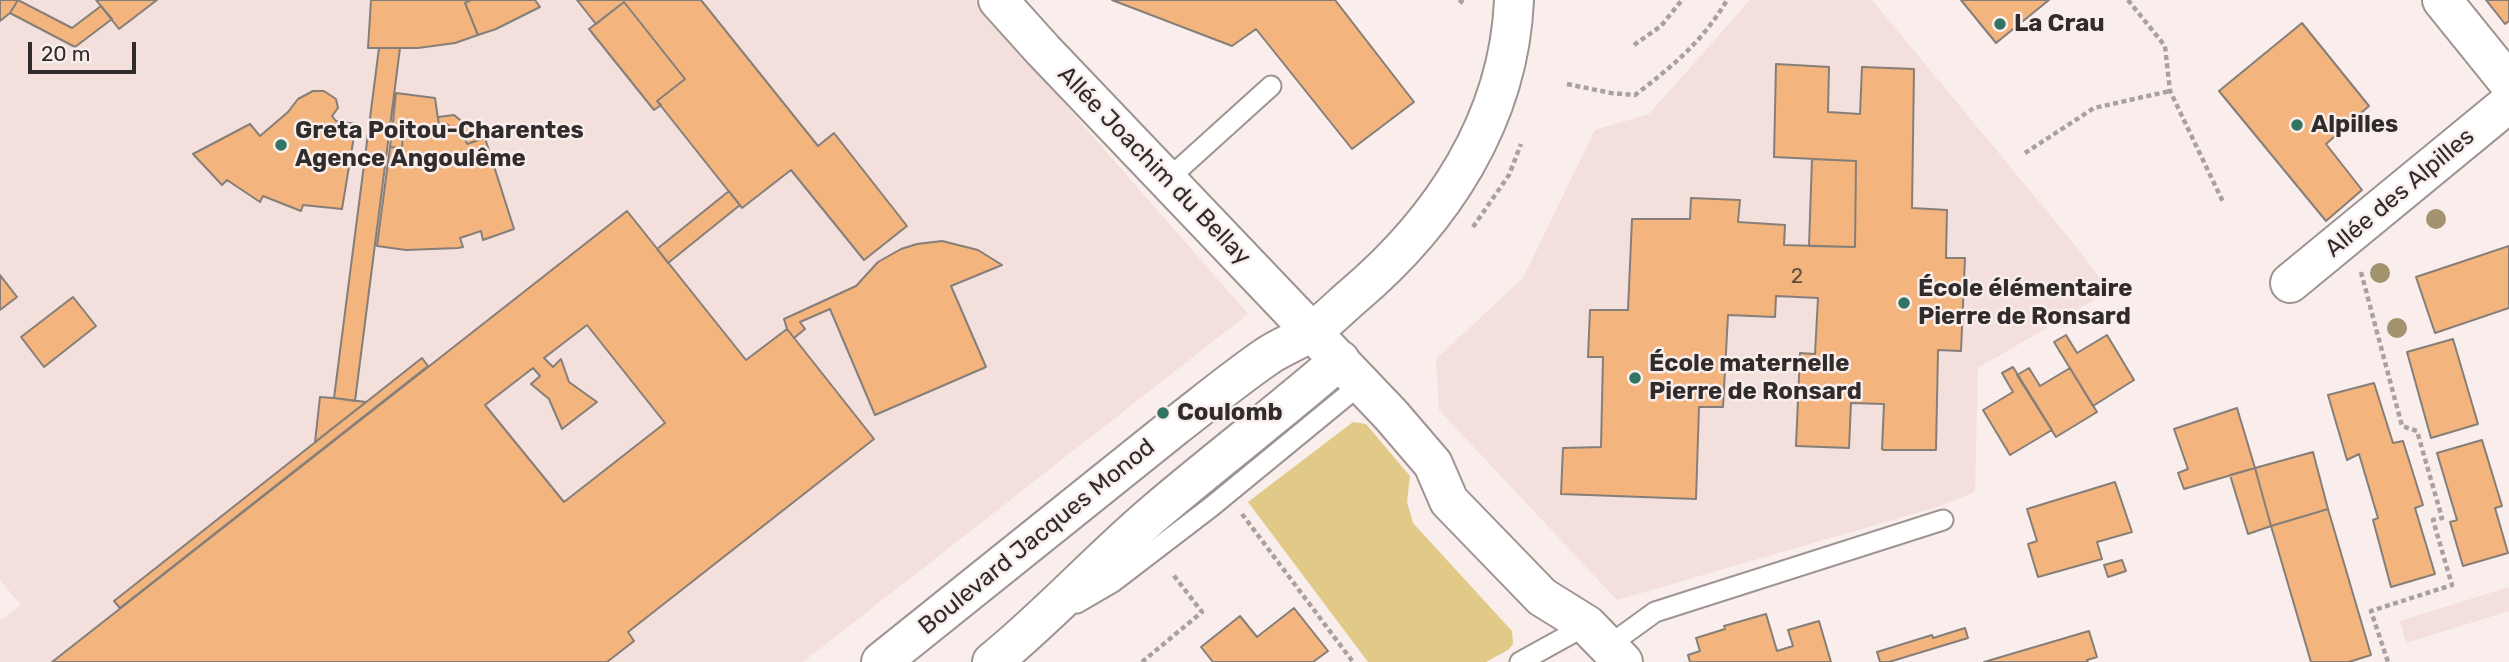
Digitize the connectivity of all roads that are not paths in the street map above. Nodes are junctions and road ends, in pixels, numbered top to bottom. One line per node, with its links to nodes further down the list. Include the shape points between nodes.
1 (998, 0): 7 (street, Allée Joachim du Bellay)
2 (1514, 0): 9 (street, Boulevard Jacques Monod, via 1498,92 1465,168 1399,254)
3 (2442, 0): 4 (street)
4 (2509, 83)
5 (1271, 86): 7 (lane)
6 (2509, 103): 8 (street, Allée des Alpilles)
7 (1167, 180): 9 (street, Allée Joachim du Bellay)
8 (2290, 283)
9 (1312, 331): 10 (street, Allée Joachim du Bellay); 14 (street, Boulevard Jacques Monod, via 1268,356 1175,426)
10 (1351, 372): 12 (street, via 1156,511); 12 (lane, via 1227,494 1113,582); 13 (street, Allée Joachim du Bellay, via 1427,454 1449,501 1542,597)
11 (1943, 520): 13 (lane, via 1655,612)
12 (1028, 633): 15 (street)
13 (1606, 644): 16 (lane)
14 (881, 662)
15 (992, 662)
16 (1520, 662)

